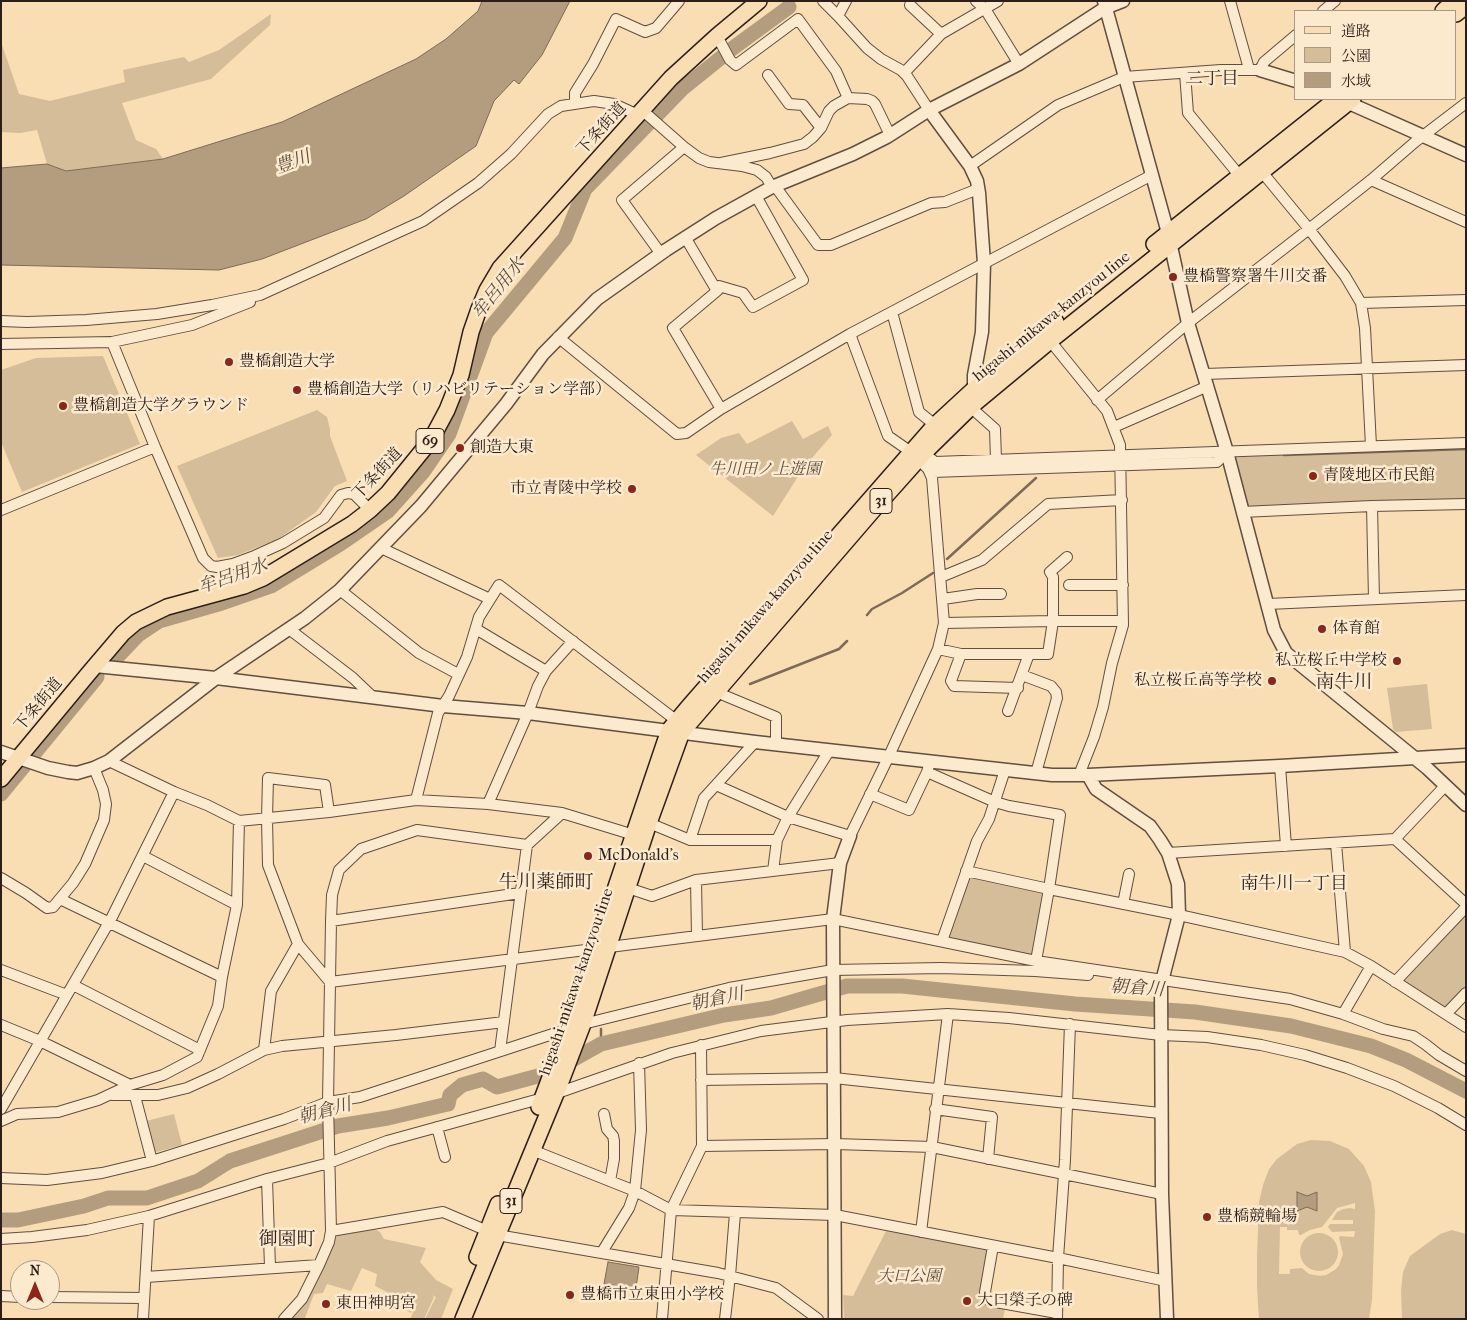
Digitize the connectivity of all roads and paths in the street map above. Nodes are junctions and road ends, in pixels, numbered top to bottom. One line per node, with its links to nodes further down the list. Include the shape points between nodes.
1 (679, 1): 29 (street, via 656,28 645,32 616,19 575,93)
2 (759, 1): 18 (main road, 下条街道 / 69)
3 (823, 1): 16 (street)
4 (846, 1): 16 (street)
5 (976, 1): 14 (street)
6 (998, 1): 14 (street)
7 (1123, 1): 11 (street)
8 (1230, 1): 21 (street)
9 (1335, 1): 15 (street)
10 (910, 4): 17 (street)
11 (1105, 5): 20 (street); 25 (street)
12 (1466, 6): 13 (main road)
13 (1449, 7)
14 (984, 9): 17 (street); 20 (street)
15 (1324, 10)
16 (838, 16): 22 (street, via 867,48)
17 (941, 34): 22 (street)
18 (717, 36): 27 (street, via 736,65 798,19 836,71); 32 (main road, 下条街道 / 69, via 671,78)
19 (1294, 37): 21 (street)
20 (1019, 64): 31 (street)
21 (1254, 70): 23 (street); 26 (street)
22 (904, 73): 31 (street)
23 (1185, 73): 25 (street); 42 (street, via 1188,113)
24 (768, 75): 33 (street, via 789,104 803,104)
25 (1124, 77): 39 (street, via 1058,105); 41 (street)
26 (1294, 80)
27 (848, 98): 33 (street, via 829,111); 34 (street, via 872,101)
28 (1344, 100): 35 (street); 40 (main road, higashi-mikawa-kanzyou line / 31); 42 (main road, higashi-mikawa-kanzyou line / 31)
29 (575, 103): 32 (street, via 614,104); 54 (street, via 561,106 548,114 511,154 478,183 423,221)
30 (1466, 103): 35 (street)
31 (929, 110): 34 (street); 39 (street)
32 (642, 114): 36 (street); 85 (main road, 下条街道 / 69, via 500,268 474,320 461,376 447,410 425,447)
33 (821, 128): 38 (street, via 804,144)
34 (890, 135): 44 (street)
35 (1422, 136): 37 (street); 43 (street)
36 (684, 147): 38 (street, via 699,158); 51 (street, via 622,200)
37 (1466, 155)
38 (721, 163): 44 (street, via 757,170)
39 (970, 166): 45 (street)
40 (1262, 172): 48 (street); 50 (main road, higashi-mikawa-kanzyou line / 31)
41 (1152, 174): 50 (street); 52 (street)
42 (1239, 175): 50 (main road, higashi-mikawa-kanzyou line / 31)
43 (1371, 180): 47 (street); 48 (street)
44 (773, 187): 45 (street, via 818,245 831,245 931,203 944,202); 46 (street)
45 (978, 189): 52 (street)
46 (756, 196): 49 (street); 53 (street, via 803,280 753,307 743,293 719,286)
47 (1466, 222)
48 (1309, 229): 56 (street); 59 (street)
49 (685, 237): 51 (street); 53 (street)
50 (1169, 239): 59 (street); 61 (main road, higashi-mikawa-kanzyou line / 31)
51 (662, 254): 62 (street, via 597,299)
52 (984, 263): 57 (street); 68 (street, via 982,332 974,375)
53 (715, 288): 71 (street, via 717,291 673,328)
54 (260, 295): 58 (street, via 158,314 86,320); 63 (street, via 255,300 192,324)
55 (1466, 300): 56 (street)
56 (1361, 303): 66 (street)
57 (892, 312): 60 (street); 72 (street, via 918,412)
58 (1, 321)
59 (1188, 323): 67 (street); 69 (street)
60 (850, 334): 71 (street); 80 (street, via 888,436)
61 (1046, 337): 68 (main road, higashi-mikawa-kanzyou line / 31); 69 (street); 70 (main road, higashi-mikawa-kanzyou line / 31)
62 (558, 338): 71 (street, via 676,434 686,433); 87 (street, via 421,506)
63 (112, 342): 64 (street); 76 (street)
64 (1, 344)
65 (1466, 365): 66 (street)
66 (1368, 368): 67 (street); 75 (street)
67 (1206, 380): 73 (street); 77 (street)
68 (975, 388): 70 (street); 72 (main road, higashi-mikawa-kanzyou line / 31)
69 (1097, 400): 73 (street, via 1107,411)
70 (974, 404): 78 (street, via 976,412 995,429); 80 (main road, higashi-mikawa-kanzyou line / 31)
71 (721, 409)
72 (935, 425): 80 (main road, higashi-mikawa-kanzyou line / 31)
73 (1114, 427): 79 (street, via 1120,445)
74 (1466, 443): 75 (street)
75 (1371, 446): 77 (street)
76 (155, 447): 84 (street); 85 (street, via 202,558 211,566 233,564 283,543 324,518 341,495 354,494)
77 (1227, 452): 79 (street); 86 (street)
78 (996, 460): 79 (street); 80 (street)
79 (1120, 462): 80 (street); 81 (street)
80 (926, 463): 89 (street); 114 (main road, higashi-mikawa-kanzyou line / 31, via 875,508); 119 (main road, higashi-mikawa-kanzyou line / 31)
81 (1122, 500): 89 (street, via 1048,504 982,560); 91 (street)
82 (1466, 504): 83 (street)
83 (1372, 506): 86 (street); 97 (street)
84 (1, 510)
85 (370, 510): 108 (main road, 下条街道 / 69, via 264,578 166,606 142,618 123,633)
86 (1242, 512): 98 (street)
87 (381, 548): 92 (street); 95 (street)
88 (1067, 557): 100 (street, via 1050,572 1053,577)
89 (941, 577): 96 (street)
90 (1069, 585): 91 (street)
91 (1123, 585): 99 (street)
92 (340, 590): 102 (street); 110 (street, via 419,653)
93 (1001, 594): 96 (street)
94 (1466, 595): 97 (street)
95 (490, 599): 103 (street, via 478,618); 104 (street, via 499,585)
96 (943, 599): 101 (street)
97 (1374, 599): 98 (street)
98 (1268, 604): 126 (street, via 1274,630 1286,654)
99 (1123, 621): 100 (street); 134 (street)
100 (1053, 622): 101 (street); 107 (street, via 1048,654)
101 (944, 623): 105 (street)
102 (289, 629): 112 (street); 115 (street)
103 (476, 629): 109 (street); 110 (street)
104 (573, 641): 109 (street); 119 (street)
105 (938, 648): 106 (street); 125 (street)
106 (961, 654): 107 (street); 113 (street, via 951,681 954,686)
107 (1029, 654): 111 (street)
108 (95, 666): 112 (street); 127 (main road, 下条街道 / 69)
109 (546, 671): 118 (street)
110 (458, 674): 116 (street)
111 (1022, 675): 113 (street); 133 (street, via 1051,686 1057,698)
112 (216, 678): 115 (street); 128 (street)
113 (1018, 688): 117 (street)
114 (716, 692): 119 (main road, higashi-mikawa-kanzyou line / 31); 121 (street, via 776,717)
115 (374, 698): 116 (street)
116 (443, 706): 118 (street); 140 (street, via 438,714)
117 (1008, 712)
118 (528, 713): 119 (street); 142 (street)
119 (676, 728): 120 (street); 149 (main road, higashi-mikawa-kanzyou line / 31); 150 (main road, higashi-mikawa-kanzyou line / 31)
120 (755, 742): 121 (street); 136 (street)
121 (776, 744): 122 (street)
122 (829, 751): 125 (street); 146 (street)
123 (1, 752): 127 (street)
124 (1466, 755): 126 (street)
125 (888, 758): 130 (street); 139 (street)
126 (1414, 758): 129 (street); 137 (street)
127 (18, 759): 131 (street, via 58,771 78,773); 135 (main road, 下条街道 / 69)
128 (109, 760): 131 (street); 138 (street)
129 (1280, 766): 134 (street); 157 (street)
130 (929, 767): 132 (street); 139 (street, via 909,810); 141 (street)
131 (94, 768): 169 (street, via 106,804 104,820 85,864)
132 (1006, 770): 133 (street); 141 (street)
133 (1036, 773): 134 (street)
134 (1083, 775): 158 (street, via 1096,789 1150,826)
135 (1, 779)
136 (716, 785): 146 (street); 153 (street, via 704,798)
137 (1445, 786): 143 (street); 152 (street)
138 (174, 792): 148 (street); 159 (street)
139 (870, 794): 151 (street)
140 (416, 800): 142 (street); 144 (street)
141 (995, 802): 162 (street); 167 (street, via 1060,815)
142 (488, 804): 145 (street)
143 (1466, 805)
144 (329, 812): 147 (street); 147 (street, via 325,786 268,778)
145 (562, 813): 150 (street); 156 (street)
146 (788, 817): 151 (street); 154 (street)
147 (267, 819): 148 (street); 179 (street, via 268,865)
148 (239, 821): 171 (street)
149 (649, 823): 153 (street); 166 (main road, higashi-mikawa-kanzyou line / 31)
150 (634, 835): 180 (main road, higashi-mikawa-kanzyou line / 31)
151 (850, 836): 160 (street)
152 (1395, 839): 155 (street); 172 (street)
153 (690, 840): 154 (street)
154 (777, 840): 161 (street)
155 (1336, 843): 157 (street); 181 (street)
156 (526, 845): 168 (street); 175 (street, via 417,830 361,849 339,870 332,895)
157 (1286, 846): 158 (street)
158 (1168, 853): 173 (street, via 1178,884)
159 (143, 856): 171 (street); 176 (street)
160 (840, 863): 161 (street); 174 (street)
161 (774, 871): 165 (street)
162 (966, 871): 167 (street); 178 (street)
163 (1130, 874): 170 (street)
164 (1, 878): 169 (street, via 47,908)
165 (696, 880): 166 (street, via 652,896); 177 (street)
166 (628, 888): 180 (main road, higashi-mikawa-kanzyou line / 31)
167 (1049, 889): 170 (street); 183 (street)
168 (520, 893): 175 (street); 182 (street)
169 (60, 899): 176 (street)
170 (1123, 904): 173 (street)
171 (237, 905): 187 (street)
172 (1466, 905): 189 (street)
173 (1178, 915): 181 (street); 190 (street)
174 (833, 920): 177 (street); 178 (street); 186 (street)
175 (331, 921): 188 (street)
176 (108, 923): 187 (street); 191 (street)
177 (697, 936): 180 (street)
178 (942, 941): 183 (street)
179 (298, 944): 188 (street); 208 (street, via 271,991)
180 (602, 948): 182 (street); 202 (main road, higashi-mikawa-kanzyou line / 31)
181 (1345, 952): 184 (street)
182 (512, 960): 188 (street); 198 (street)
183 (1036, 961): 190 (street)
184 (1371, 966): 189 (street); 195 (street)
185 (1, 970): 193 (street)
186 (833, 972): 190 (street, via 958,968 1035,971); 197 (street); 202 (street, via 729,988)
187 (222, 978): 207 (street, via 218,1006)
188 (330, 982): 205 (street)
189 (1395, 982): 196 (street)
190 (1161, 983): 195 (street, via 1290,999); 203 (street)
191 (73, 985): 193 (street); 207 (street)
192 (1466, 993): 196 (street)
193 (67, 995): 204 (street)
194 (948, 1014): 197 (street); 199 (street); 215 (street)
195 (1344, 1014): 211 (street, via 1413,1036)
196 (1446, 1014): 201 (street)
197 (834, 1019): 206 (street); 212 (street)
198 (504, 1022): 205 (street); 209 (street)
199 (1070, 1024): 203 (street); 220 (street)
200 (1, 1025): 204 (street)
201 (1466, 1027)
202 (574, 1030): 209 (street); 216 (main road, higashi-mikawa-kanzyou line / 31)
203 (1161, 1032): 223 (street); 226 (street, via 1261,1044 1305,1055 1394,1086)
204 (40, 1041): 214 (street); 219 (street)
205 (329, 1042): 208 (street); 221 (street)
206 (701, 1045): 210 (street); 213 (street)
207 (200, 1050): 214 (street, via 197,1057 163,1075)
208 (264, 1050): 218 (street, via 187,1088 158,1095)
209 (500, 1051): 221 (street)
210 (639, 1063): 216 (street); 240 (street, via 641,1130)
211 (1466, 1071)
212 (834, 1078): 213 (street); 215 (street); 228 (street)
213 (701, 1080): 229 (street)
214 (130, 1085): 217 (street)
215 (938, 1088): 220 (street); 222 (street)
216 (551, 1091): 227 (street); 231 (main road, higashi-mikawa-kanzyou line / 31); 248 (main road, higashi-mikawa-kanzyou line / 31)
217 (108, 1095): 218 (street); 225 (street, via 58,1112 17,1114)
218 (135, 1096): 235 (street)
219 (3, 1103)
220 (1068, 1103): 223 (street); 236 (street)
221 (328, 1106): 234 (street); 235 (street)
222 (936, 1109): 230 (street); 233 (street, via 992,1117)
223 (1160, 1113): 241 (street)
224 (604, 1114): 239 (street, via 614,1141)
225 (1, 1121)
226 (1466, 1125)
227 (437, 1127): 232 (street); 234 (street)
228 (835, 1144): 229 (street); 230 (street); 244 (street)
229 (702, 1146): 242 (street)
230 (932, 1147): 233 (street); 247 (street)
231 (532, 1150): 239 (street); 248 (main road, higashi-mikawa-kanzyou line / 31)
232 (445, 1157)
233 (988, 1159): 236 (street)
234 (329, 1160): 238 (street); 246 (street)
235 (152, 1161): 237 (street, via 102,1173 47,1180)
236 (1063, 1174): 241 (street); 252 (street)
237 (1, 1178)
238 (267, 1179): 245 (street); 255 (street)
239 (610, 1181): 240 (street)
240 (635, 1191): 242 (street); 251 (street, via 629,1208)
241 (1162, 1194): 258 (street)
242 (671, 1210): 243 (street); 253 (street)
243 (734, 1213): 244 (street); 256 (street)
244 (835, 1214): 247 (street); 269 (street)
245 (149, 1216): 249 (street, via 87,1230); 257 (street)
246 (331, 1231): 248 (street, via 443,1212); 254 (street, via 330,1242)
247 (921, 1232): 250 (street)
248 (492, 1233): 251 (street); 264 (main road, higashi-mikawa-kanzyou line / 31); 265 (main road, higashi-mikawa-kanzyou line / 31)
249 (1, 1239)
250 (994, 1246): 252 (street); 261 (street, via 986,1297 990,1301)
251 (602, 1252): 253 (street)
252 (1058, 1258): 258 (street); 261 (street)
253 (667, 1263): 256 (street); 266 (street)
254 (319, 1265): 255 (street); 263 (street, via 302,1299)
255 (270, 1267): 257 (street)
256 (730, 1276): 267 (street); 268 (street, via 776,1288)
257 (146, 1277): 260 (street)
258 (1166, 1281): 270 (street)
259 (60, 1297): 260 (street)
260 (144, 1298): 262 (street)
261 (1057, 1316)
262 (143, 1319)
263 (284, 1319)
264 (452, 1319)
265 (463, 1319)
266 (662, 1319)
267 (725, 1319)
268 (818, 1319)
269 (835, 1319)
270 (1167, 1319)

